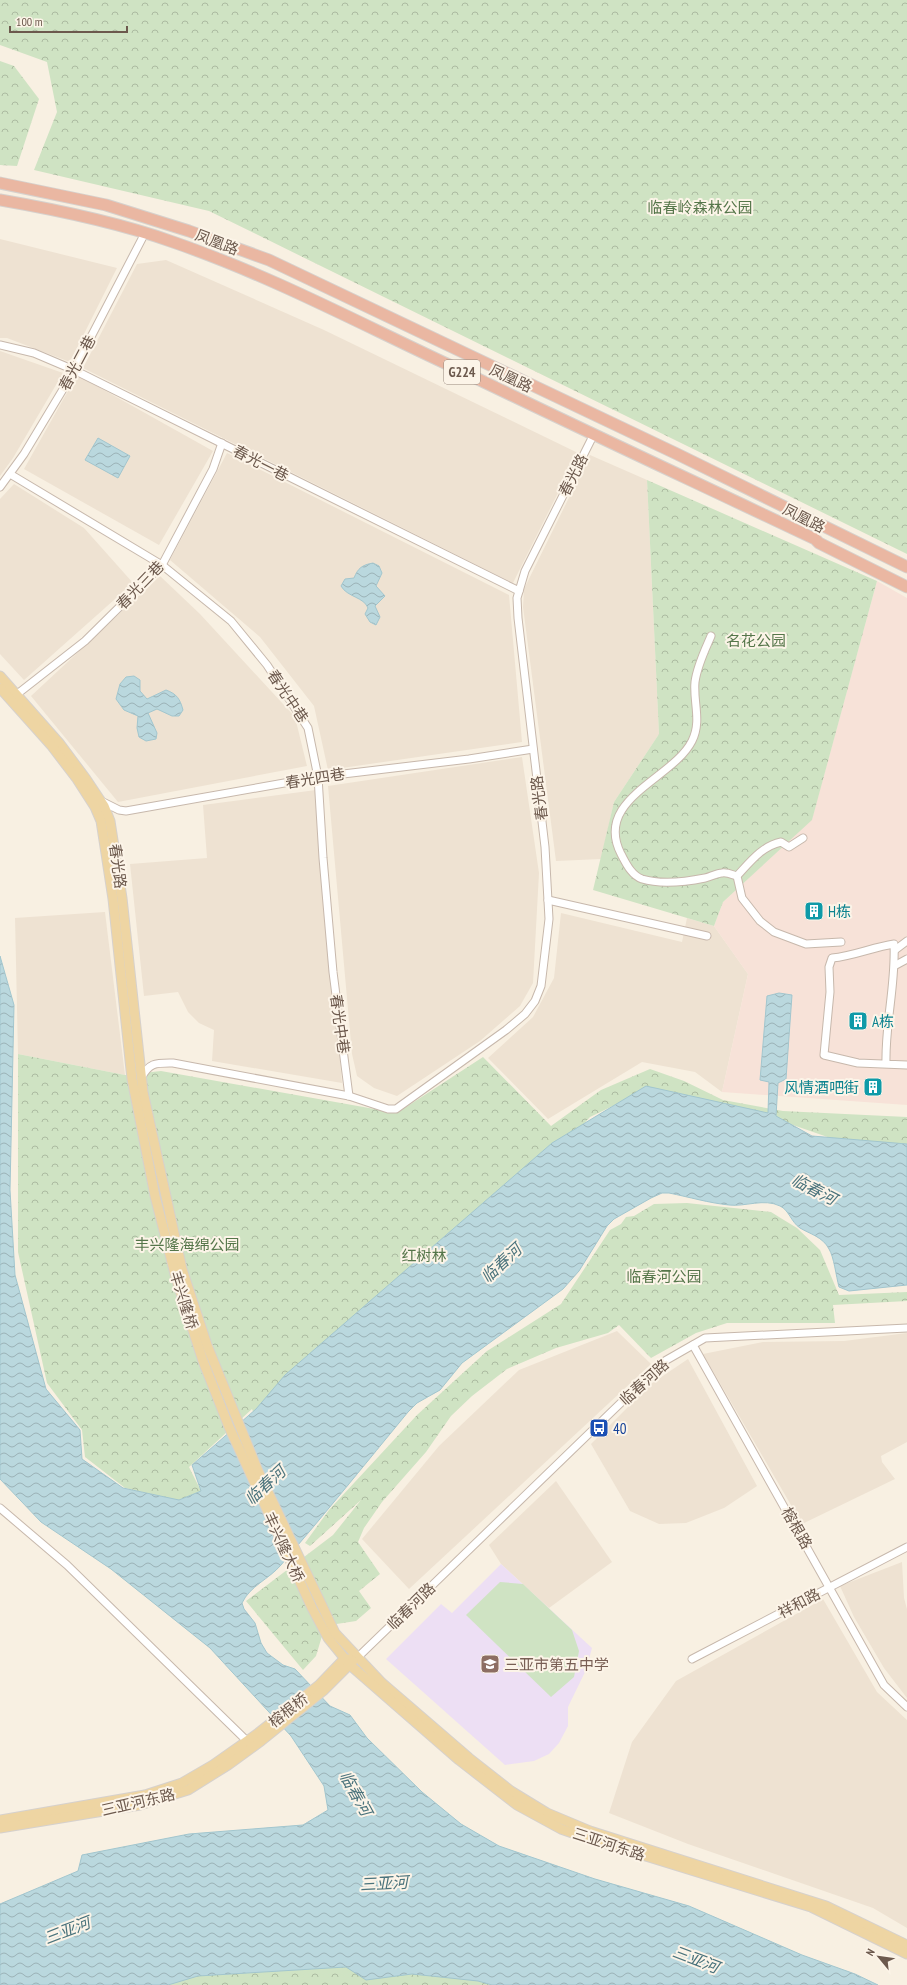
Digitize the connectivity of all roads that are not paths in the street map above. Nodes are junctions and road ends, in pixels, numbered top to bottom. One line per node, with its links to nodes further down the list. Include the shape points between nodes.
1 (0, 183): 11 (highway, 凤凰路 / G224, via 106,205 189,230 269,260)
2 (0, 200): 3 (highway, 凤凰路 / G224)
3 (145, 233): 5 (street, 春光二巷); 6 (highway, 凤凰路 / G224, via 240,267 318,300)
4 (0, 345): 5 (street, 春光一巷, via 34,353)
5 (74, 370): 7 (street, 春光一巷); 8 (street, 春光二巷)
6 (594, 434): 12 (highway, 凤凰路 / G224, via 815,539); 13 (street, 春光路, via 525,571)
7 (222, 443): 10 (street, 春光三巷, via 213,469); 13 (street, 春光一巷)
8 (10, 474): 9 (street, 春光二巷); 10 (street, 春光中巷)
9 (0, 487)
10 (162, 565): 17 (street, 春光三巷, via 85,641); 19 (street, 春光中巷, via 231,621 267,666 308,728)
11 (907, 567)
12 (907, 587)
13 (519, 591): 18 (street, 春光路, via 518,618)
14 (711, 636): 22 (street, via 697,671 695,682 698,724 692,740 682,757 627,802 619,817 615,832 616,843 628,868 640,878 674,883 723,873)
15 (0, 676): 17 (main road, 春光路)
16 (0, 688): 33 (main road, 春光路, via 51,745 95,807 101,821)
17 (16, 695): 20 (main road, 春光路, via 60,744)
18 (533, 749): 19 (street, 春光四巷); 23 (street, 春光路, via 545,847)
19 (318, 777): 20 (street, 春光四巷, via 126,811); 34 (street, 春光中巷, via 334,972)
20 (100, 801): 32 (main road, 春光路, via 110,820 115,844)
21 (803, 838): 22 (street, via 789,847 781,842 770,844)
22 (737, 876): 26 (street, via 742,898 760,921 774,932 806,944)
23 (548, 900): 24 (street); 34 (street, 春光路, via 549,919 541,986 535,1001 525,1014 396,1110)
24 (707, 936)
25 (907, 941): 27 (street)
26 (841, 942)
27 (895, 950): 29 (street); 30 (street, via 894,944 832,958 829,967 830,992 824,1055 858,1063)
28 (907, 959): 29 (street)
29 (896, 965): 30 (street, via 888,1014)
30 (886, 1063): 31 (street)
31 (907, 1065)
32 (140, 1078): 33 (main road, 春光路); 34 (street, via 146,1068 155,1063 173,1063)
33 (138, 1092): 35 (main road, 丰兴隆桥)
34 (349, 1096)
35 (172, 1244): 38 (main road, 丰兴隆桥, via 206,1345); 39 (main road, 丰兴隆桥, via 203,1361)
36 (907, 1328): 37 (street, 临春河路, via 705,1338)
37 (693, 1345): 42 (street, 榕根路); 44 (street, 临春河路, via 663,1362)
38 (231, 1406): 43 (main road, 丰兴隆大桥)
39 (223, 1411): 43 (main road, 丰兴隆大桥, via 278,1534)
40 (0, 1508): 49 (street, via 67,1565)
41 (907, 1547): 42 (street, 祥和路)
42 (830, 1587): 45 (street, 祥和路); 47 (street, 榕根路, via 884,1685)
43 (331, 1636): 44 (main road, 三亚河东路); 46 (main road, 三亚河东路)
44 (357, 1658): 46 (main road); 52 (main road, 三亚河东路, via 469,1758 511,1791 547,1813 590,1831 826,1906)
45 (692, 1659)
46 (347, 1662): 48 (main road, 榕根桥, via 321,1688); 53 (main road, 三亚河东路, via 496,1789 561,1829 811,1907)
47 (907, 1707)
48 (259, 1737): 49 (main road, 三亚河东路); 51 (main road, 三亚河东路, via 228,1765 188,1790 140,1805)
49 (247, 1741): 50 (main road, 三亚河东路, via 182,1784 145,1795)
50 (0, 1820)
51 (0, 1828)
52 (907, 1945)
53 (907, 1954)

